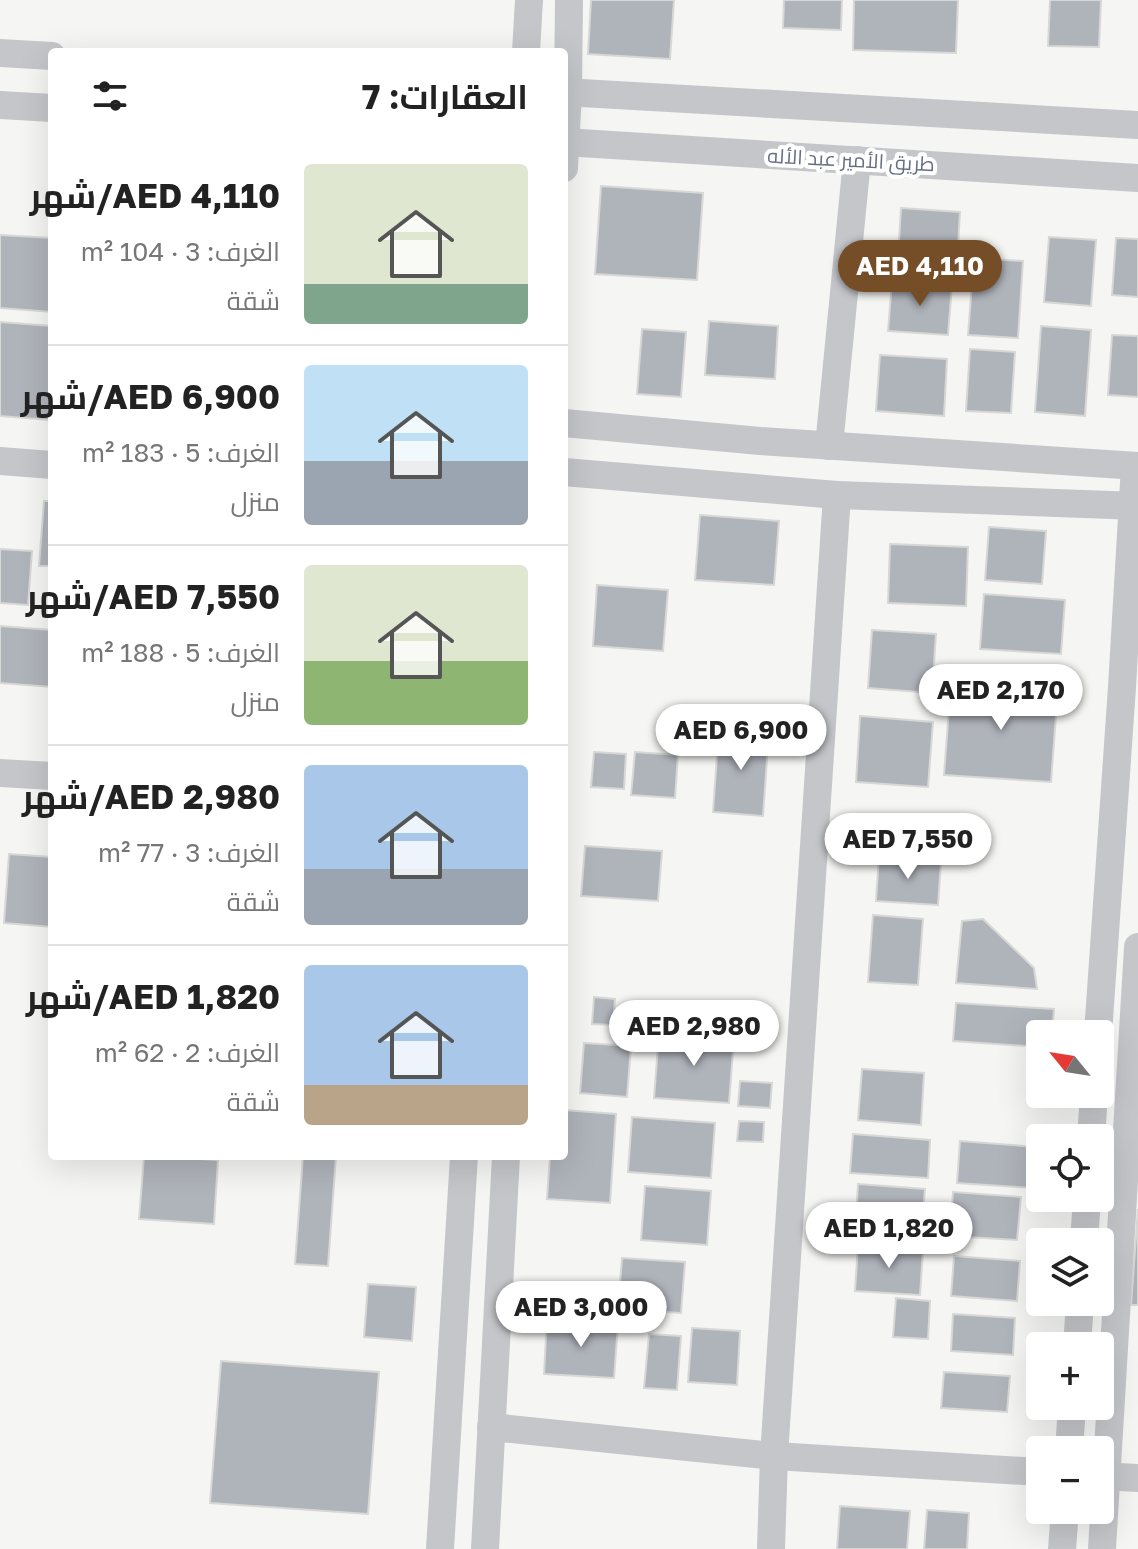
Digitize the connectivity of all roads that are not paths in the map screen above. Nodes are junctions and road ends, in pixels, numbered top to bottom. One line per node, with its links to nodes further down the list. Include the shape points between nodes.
1 (529, 0): 3 (street)
2 (569, 0): 4 (street)
3 (526, 48)
4 (567, 48)
5 (0, 53): 6 (street)
6 (48, 56)
7 (568, 92): 10 (street)
8 (0, 105): 9 (street)
9 (48, 108)
10 (1138, 125)
11 (568, 151): 12 (street, طريق الأمير عبد الأله)
12 (857, 160): 13 (street, طريق الأمير عبد الأله); 15 (street)
13 (1138, 178)
14 (568, 423): 15 (street)
15 (829, 446): 18 (street)
16 (0, 461): 17 (street)
17 (48, 465)
18 (1137, 466): 21 (street)
19 (568, 472): 20 (street)
20 (837, 495): 21 (street); 30 (street)
21 (1135, 506): 25 (street)
22 (0, 773): 23 (street)
23 (48, 776)
24 (1138, 947): 29 (street)
25 (1099, 1020)
26 (464, 1160): 36 (street)
27 (506, 1160): 28 (street)
28 (491, 1427): 30 (street); 37 (street)
29 (1106, 1436)
30 (774, 1456): 31 (street); 38 (street)
31 (1026, 1471)
32 (1114, 1477): 33 (street)
33 (1138, 1478)
34 (1064, 1524): 39 (street)
35 (1102, 1524): 40 (street)
36 (440, 1549)
37 (485, 1549)
38 (771, 1549)
39 (1062, 1549)
40 (1102, 1549)

